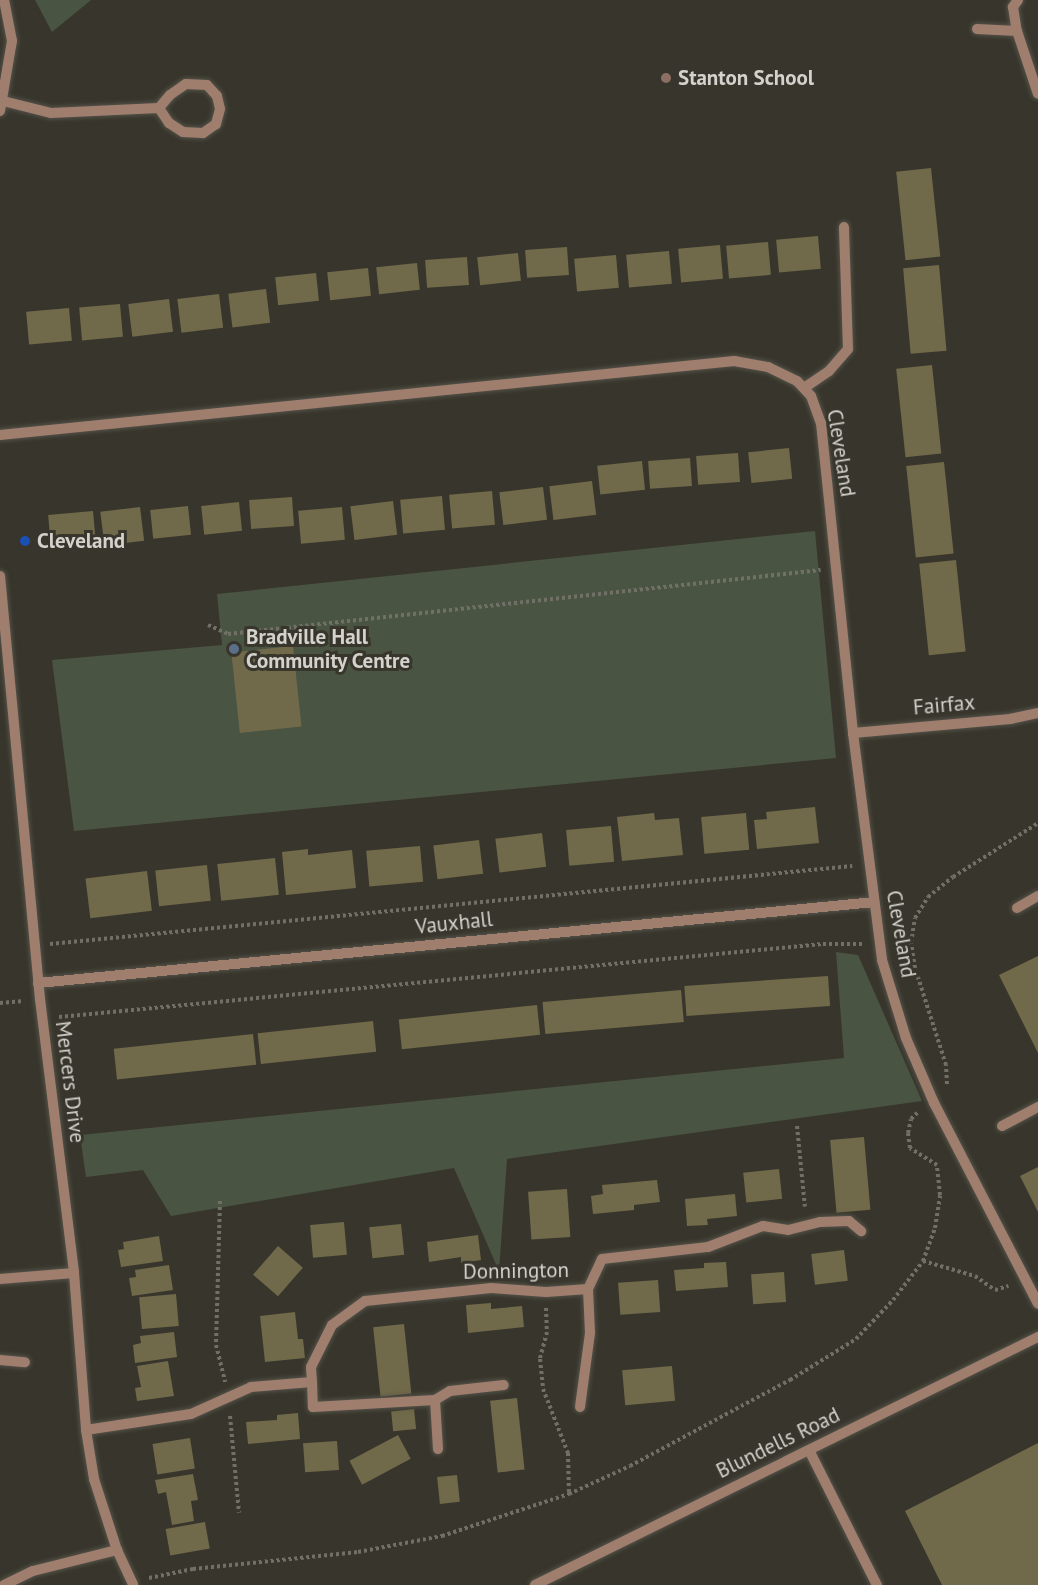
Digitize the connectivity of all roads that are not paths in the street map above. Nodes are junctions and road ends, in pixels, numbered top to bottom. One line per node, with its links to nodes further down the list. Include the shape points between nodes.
1 (4, 0): 6 (street, via 12,41)
2 (1018, 0): 4 (street, via 1013,7)
3 (977, 28): 4 (street)
4 (1017, 31): 5 (street)
5 (1038, 94)
6 (1, 106): 7 (street, via 51,113)
7 (159, 108): 7 (street, via 186,84 207,85 217,96 220,110 216,124 203,133 183,132 169,123)
8 (844, 227): 9 (street, via 848,349 829,371)
9 (804, 388): 10 (street, Cleveland, via 768,367 734,361); 13 (street, Cleveland, via 821,423)
10 (0, 435)
11 (0, 576): 17 (street, Mercers Drive)
12 (1038, 713): 13 (street, Fairfax)
13 (854, 733): 15 (street, Cleveland)
14 (1038, 896): 16 (street)
15 (874, 902): 17 (street, Vauxhall); 24 (street, Cleveland, via 882,960 906,1038 934,1103)
16 (1017, 908)
17 (38, 983): 21 (street, Mercers Drive)
18 (1038, 1107): 19 (street)
19 (1002, 1126)
20 (861, 1231): 23 (street, Donnington, via 849,1221 820,1222 788,1230 763,1226 708,1247 602,1259)
21 (74, 1273): 22 (street); 32 (street, Mercers Drive)
22 (0, 1279)
23 (588, 1289): 28 (street, Donnington, via 546,1292 491,1288 365,1301 332,1325 311,1367); 31 (street, via 590,1334)
24 (1038, 1304)
25 (1038, 1337): 34 (street, Blundells Road)
26 (0, 1360): 27 (street)
27 (25, 1362)
28 (312, 1382): 30 (street, Donnington, via 313,1407); 32 (street, via 251,1387 191,1414)
29 (504, 1385): 30 (street, via 450,1391)
30 (435, 1400): 33 (street)
31 (580, 1407)
32 (86, 1430): 35 (street, Mercers Drive, via 94,1479)
33 (438, 1449)
34 (809, 1450): 38 (street, Blundells Road); 39 (street)
35 (117, 1550): 36 (street, Mercers Drive); 37 (street, via 33,1571)
36 (132, 1583)
37 (4, 1585)
38 (535, 1585)
39 (877, 1585)

